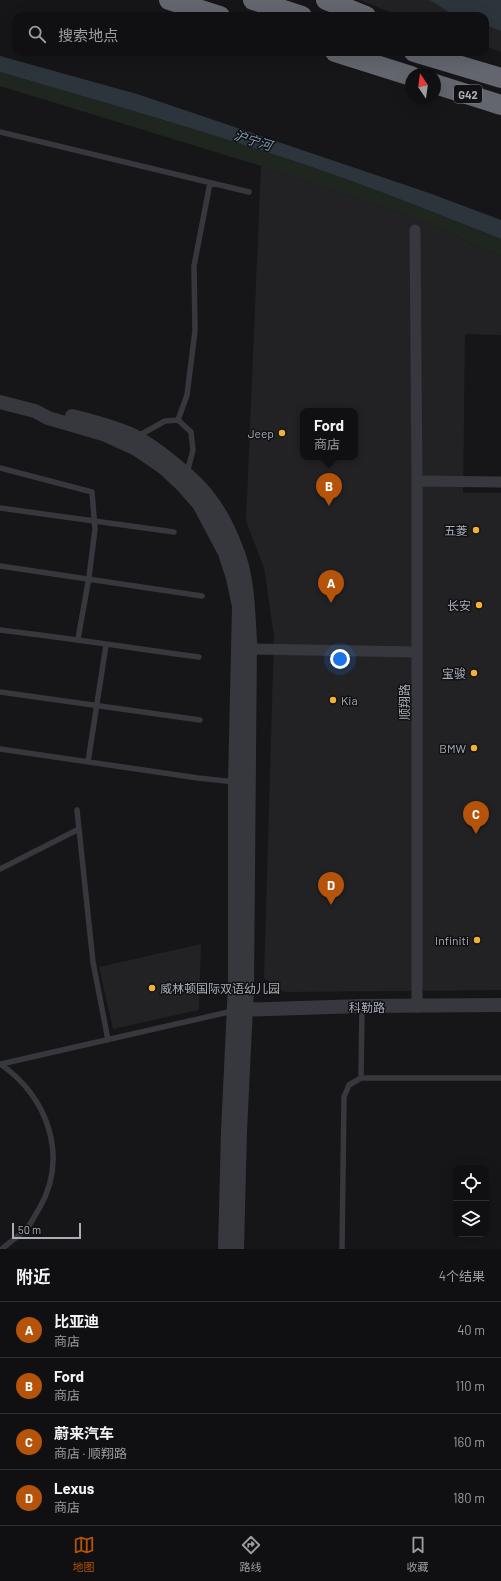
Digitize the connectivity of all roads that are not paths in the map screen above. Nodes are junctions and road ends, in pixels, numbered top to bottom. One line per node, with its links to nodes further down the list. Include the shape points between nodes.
1 (169, 0): 4 (highway)
2 (253, 0): 5 (highway)
3 (326, 0): 6 (highway)
4 (207, 12)
5 (290, 12)
6 (356, 12)
7 (348, 56): 10 (highway)
8 (427, 56): 12 (highway, G42)
9 (461, 56): 11 (highway)
10 (405, 74)
11 (501, 74)
12 (501, 78)
13 (441, 86): 14 (highway, G42)
14 (501, 105)
15 (0, 132): 16 (lane)
16 (210, 183): 17 (lane); 21 (lane, via 194,266 195,330 187,396)
17 (249, 192)
18 (415, 230): 25 (street, 顺翔路)
19 (0, 402): 20 (street)
20 (35, 411): 22 (street, via 45,409 98,422); 44 (street, via 48,418 103,434 136,449 164,468 183,486 199,504 209,521 234,578 239,606)
21 (178, 420): 22 (lane, via 165,421); 24 (lane, via 191,432 193,450)
22 (135, 437): 24 (street, via 160,452)
23 (0, 468): 28 (lane, via 92,492)
24 (187, 475): 36 (street, via 206,494 225,523 237,548 244,573 248,604)
25 (417, 481): 26 (street); 37 (street, 顺翔路)
26 (501, 482)
27 (0, 508): 28 (lane)
28 (94, 521): 29 (lane); 31 (lane)
29 (174, 532)
30 (0, 566): 31 (lane)
31 (88, 579): 32 (lane); 34 (lane)
32 (202, 596)
33 (0, 630): 34 (lane)
34 (78, 639): 35 (lane)
35 (106, 645): 38 (lane); 40 (lane)
36 (249, 650): 37 (street); 51 (street, via 248,978)
37 (416, 652): 50 (street, 顺翔路)
38 (199, 657)
39 (0, 692): 40 (lane)
40 (97, 706): 41 (lane); 43 (lane)
41 (200, 720)
42 (0, 749): 43 (lane)
43 (88, 762): 44 (lane)
44 (234, 782): 51 (street, via 236,985)
45 (77, 810): 46 (lane)
46 (79, 829): 47 (lane); 52 (lane, via 93,962)
47 (0, 869)
48 (501, 1005): 50 (street, 科勒路)
49 (362, 1006): 50 (street, 科勒路); 51 (street, 科勒路); 54 (lane)
50 (417, 1007)
51 (240, 1010): 52 (lane); 57 (street); 58 (street)
52 (108, 1040): 53 (lane)
53 (1, 1064): 56 (lane, via 29,1089 48,1121 54,1158 47,1194 28,1226)
54 (361, 1078): 55 (lane); 59 (lane, via 349,1085 344,1097)
55 (501, 1078)
56 (2, 1249)
57 (225, 1249)
58 (237, 1249)
59 (342, 1249)

